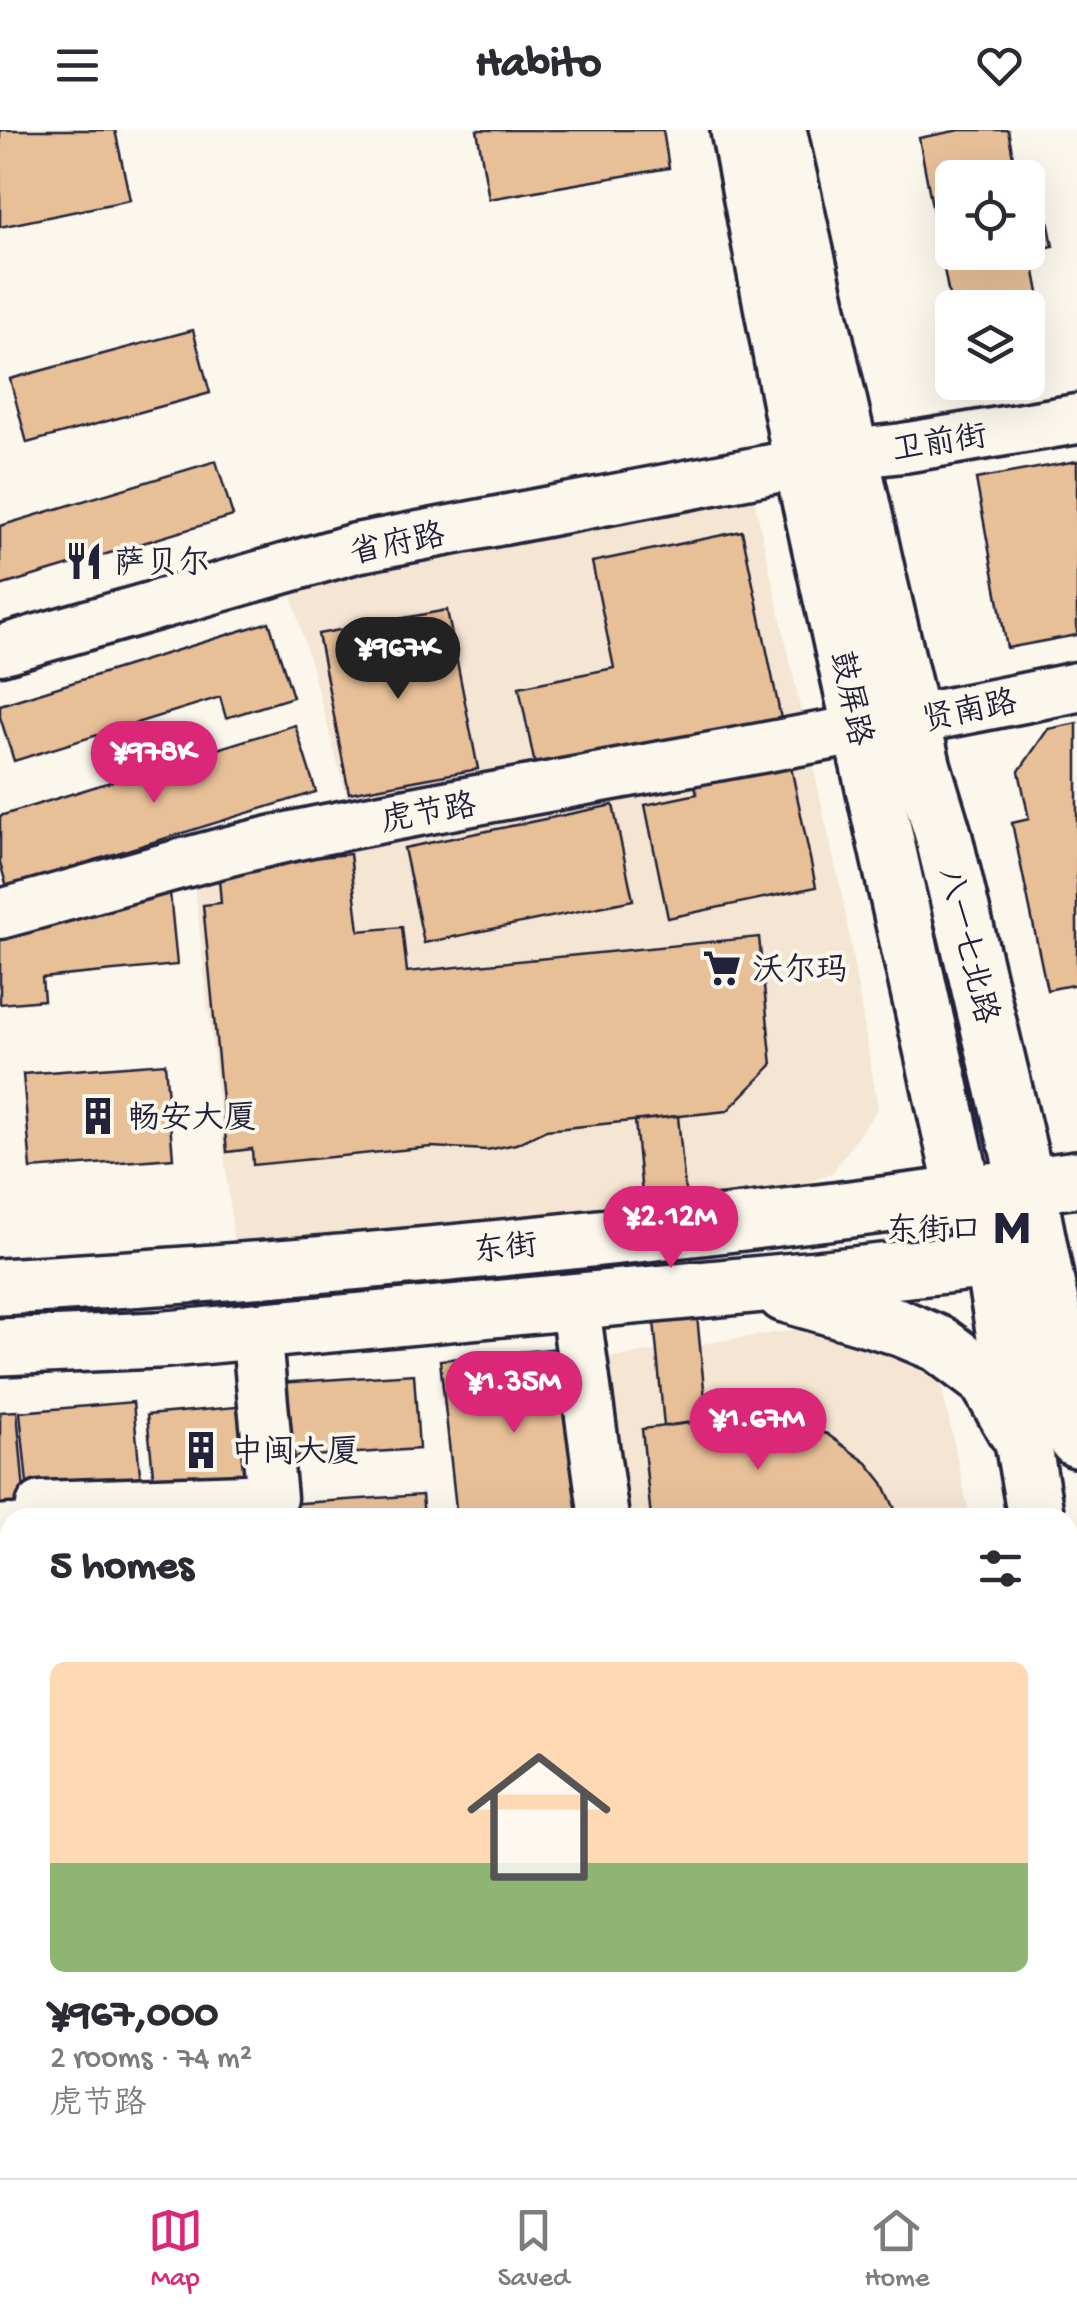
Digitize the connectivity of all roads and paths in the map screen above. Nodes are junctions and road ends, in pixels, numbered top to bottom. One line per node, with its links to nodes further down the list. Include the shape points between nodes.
1 (739, 130): 4 (main road, 鼓屏路)
2 (778, 130): 4 (main road, 鼓屏路)
3 (1077, 420): 4 (street, 卫前街)
4 (826, 459): 5 (street, 省府路, via 356,548); 7 (main road, 鼓屏路)
5 (0, 650)
6 (1077, 687): 7 (street, 贤南路)
7 (886, 726): 8 (street, 虎节路, via 313,832); 9 (main road, 八一七北路, via 948,853); 10 (main road, 鼓屏路)
8 (0, 914)
9 (1052, 1183): 10 (main road, 东街); 11 (main road, 八一七北路)
10 (964, 1194): 11 (main road, 鼓屏路); 13 (main road, 东街, via 230,1274)
11 (1037, 1255): 12 (main road); 17 (main road, 八一七北路); 18 (main road, 八一七北路)
12 (748, 1284): 14 (main road); 18 (main road, via 939,1344 987,1380)
13 (0, 1287)
14 (574, 1300): 15 (main road); 20 (street)
15 (256, 1330): 16 (main road); 19 (street, via 272,1498)
16 (0, 1348)
17 (1076, 1423)
18 (1022, 1442): 21 (main road, 八一七北路)
19 (40, 1508)
20 (603, 1508)
21 (1034, 1508)

